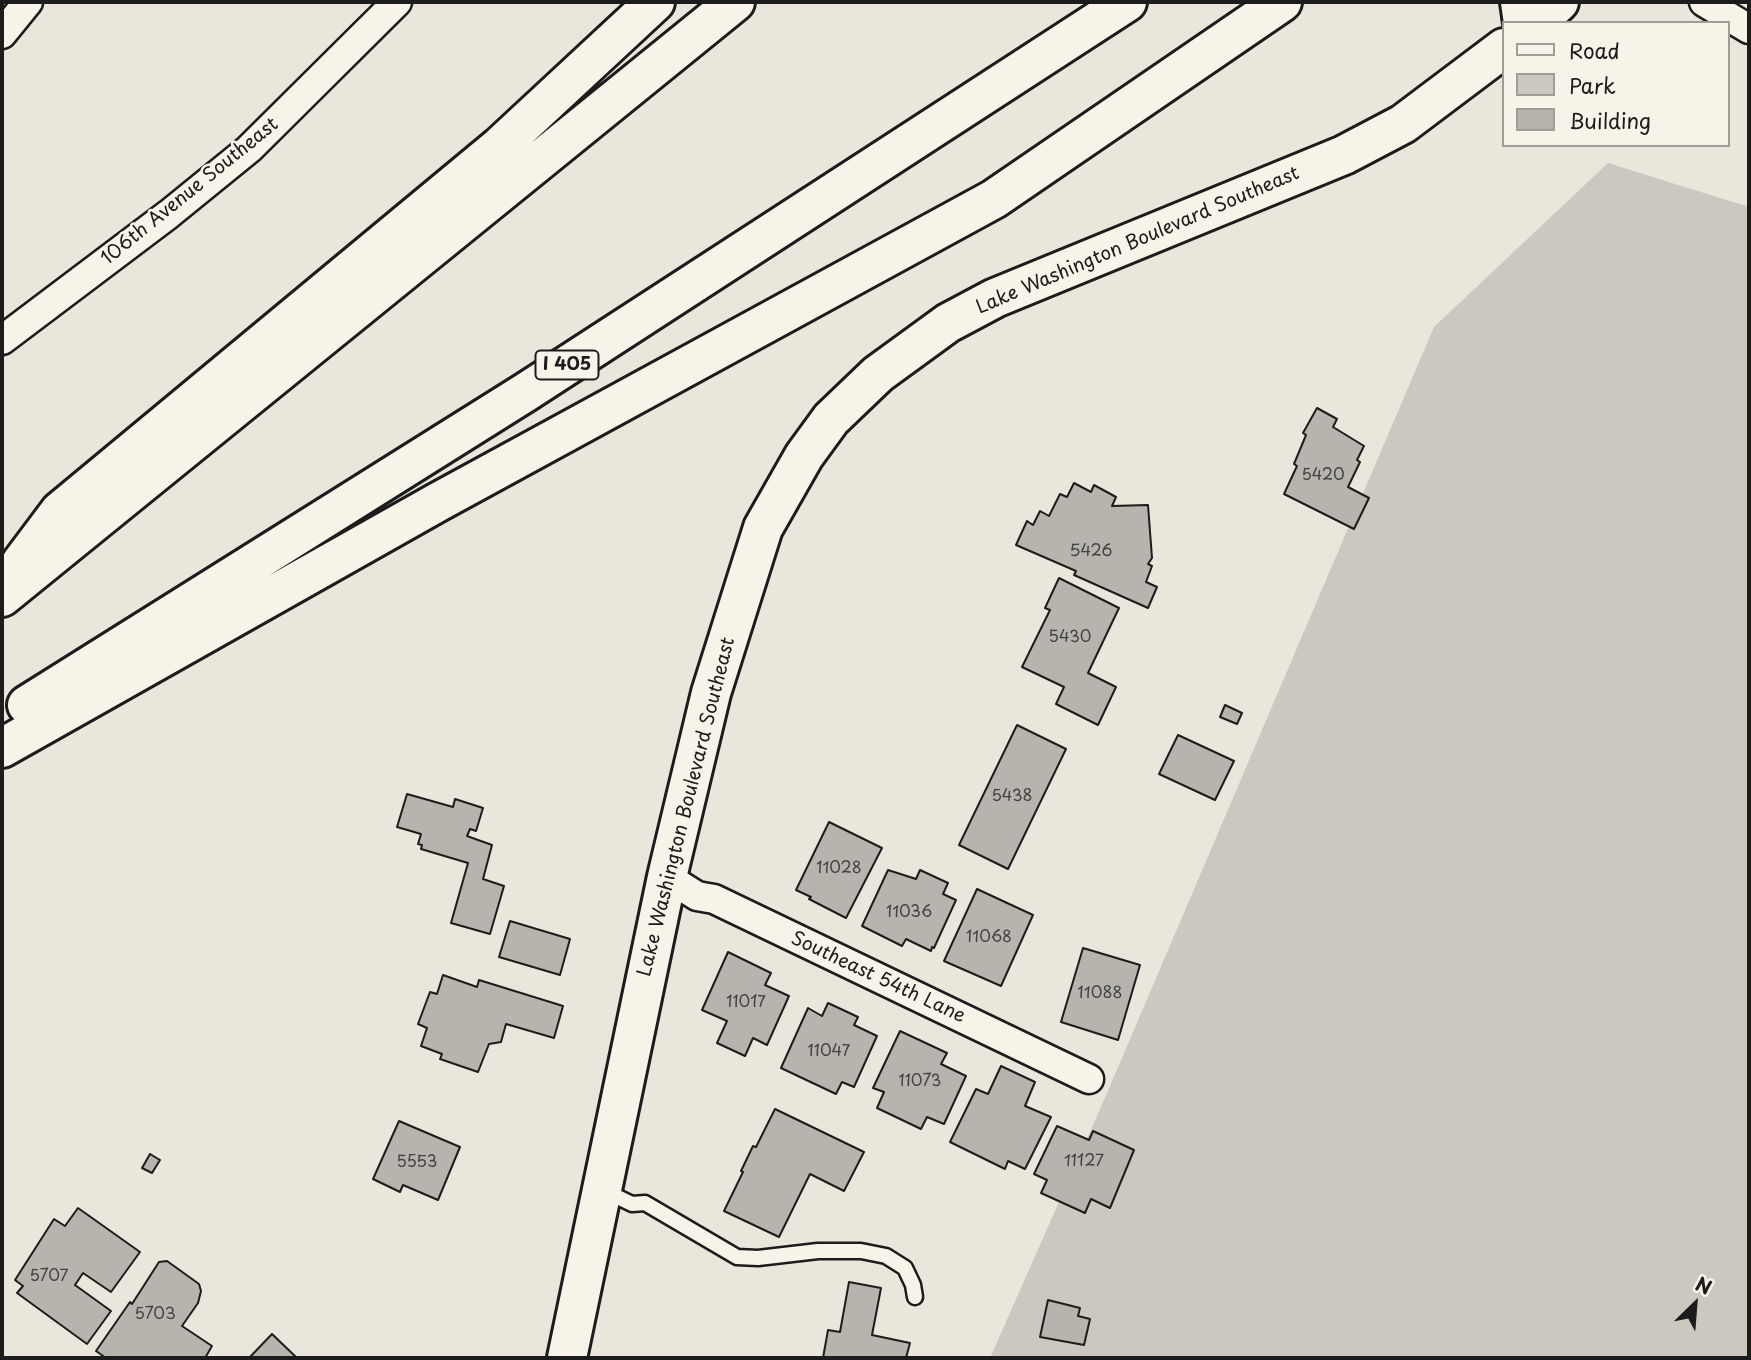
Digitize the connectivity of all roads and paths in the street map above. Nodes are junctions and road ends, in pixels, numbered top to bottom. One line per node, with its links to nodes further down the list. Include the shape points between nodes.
1 (28, 2): 13 (street)
2 (397, 2): 15 (street, 106th Avenue Southeast, via 249,149)
3 (655, 2): 16 (main road, via 500,146 60,511)
4 (735, 2): 17 (main road)
5 (1128, 2): 18 (main road, I 405, via 526,391)
6 (1282, 2): 19 (main road, via 994,199 438,502)
7 (1520, 2): 10 (main road)
8 (1559, 2): 11 (main road)
9 (1704, 2): 12 (street)
10 (1523, 21)
11 (1538, 21)
12 (1749, 29)
13 (2, 34)
14 (1502, 50): 20 (main road, Lake Washington Boulevard Southeast, via 1403,124 1344,155 995,298 948,323 878,374 831,419 762,528 711,692)
15 (2, 340)
16 (2, 588)
17 (2, 597)
18 (2, 721)
19 (2, 748)
20 (667, 877): 21 (street, Southeast 54th Lane, via 697,896 713,899); 22 (main road, Lake Washington Boulevard Southeast)
21 (1089, 1079)
22 (602, 1189): 23 (lane, via 632,1204 645,1203 737,1257 818,1251 886,1256 905,1268); 24 (main road, Lake Washington Boulevard Southeast)
23 (915, 1297)
24 (567, 1358)

